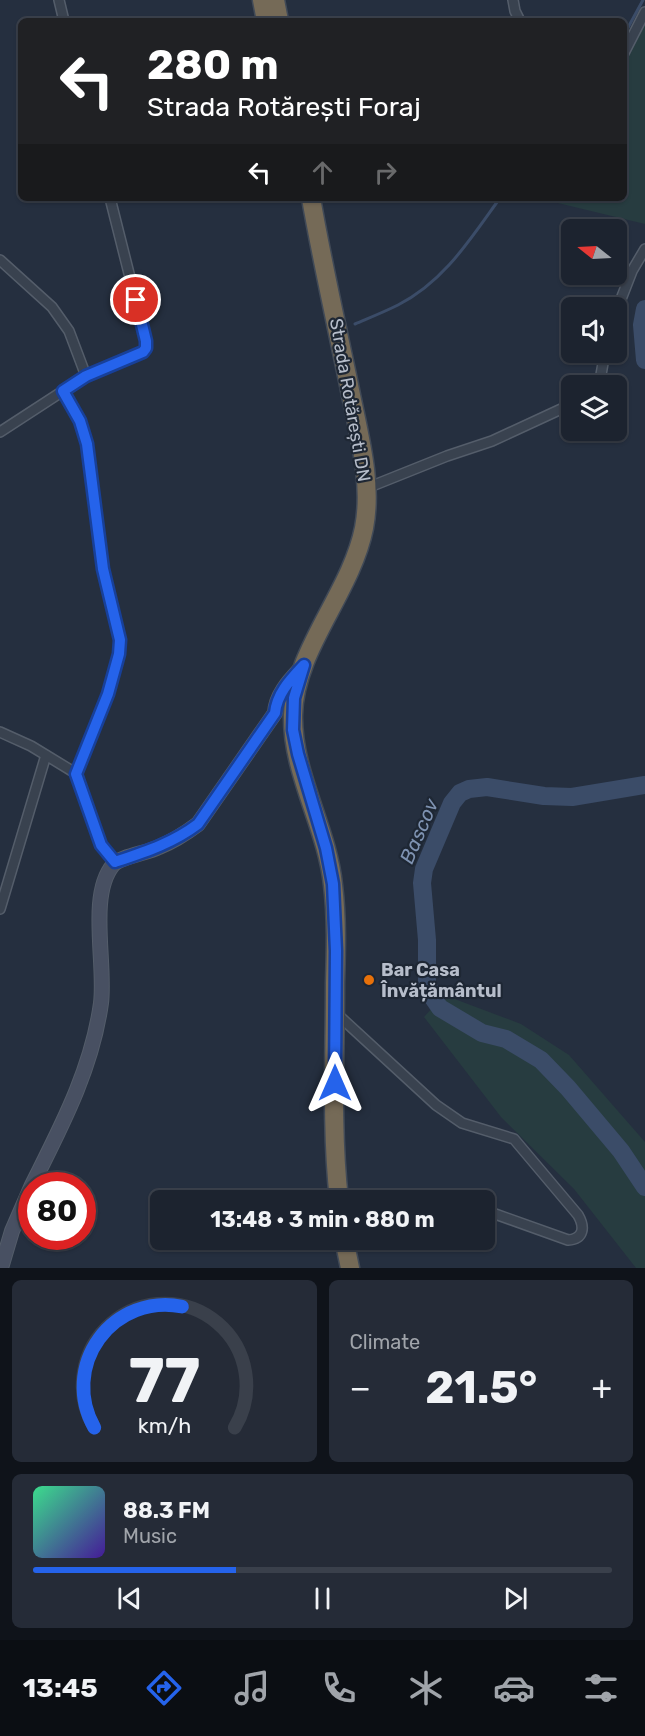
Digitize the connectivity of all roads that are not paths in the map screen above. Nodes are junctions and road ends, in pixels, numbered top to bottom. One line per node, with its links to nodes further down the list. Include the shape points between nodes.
1 (59, 0): 7 (street)
2 (261, 0): 8 (highway)
3 (275, 0): 9 (highway)
4 (287, 0): 10 (highway)
5 (513, 0): 11 (street)
6 (645, 12): 12 (street)
7 (63, 18)
8 (265, 18)
9 (278, 18)
10 (290, 18)
11 (518, 18)
12 (627, 47)
13 (111, 201): 18 (street, via 146,348)
14 (311, 201): 22 (highway, Strada Rotărești DN)
15 (645, 249): 17 (street)
16 (0, 260): 18 (street, via 52,307 69,331)
17 (622, 297)
18 (86, 376): 19 (street)
19 (63, 391): 21 (street); 28 (street, via 80,421 87,444 103,569 120,640 108,694)
20 (561, 409): 22 (street, via 501,437)
21 (0, 432)
22 (367, 488): 23 (highway, Strada Rotărești DN, via 364,529 355,560)
23 (304, 665): 24 (street, via 284,688); 25 (highway, Strada Rotărești DN, via 294,698)
24 (275, 713): 25 (street); 29 (street, via 198,824 157,848)
25 (293, 730): 31 (highway, Strada Rotărești DN, via 332,875)
26 (0, 732): 27 (street)
27 (46, 755): 28 (street); 30 (street)
28 (76, 774): 29 (street, via 101,845)
29 (115, 862): 32 (street, via 101,891 102,985 92,1041 81,1082)
30 (0, 909)
31 (335, 1012): 33 (highway, Strada Rotărești DN); 34 (street, via 436,1105 462,1123 514,1139 578,1215 582,1231 576,1239 568,1240)
32 (38, 1172)
33 (338, 1190)
34 (495, 1214)
35 (18, 1217): 37 (street)
36 (346, 1250): 38 (highway)
37 (1, 1268)
38 (350, 1268)

